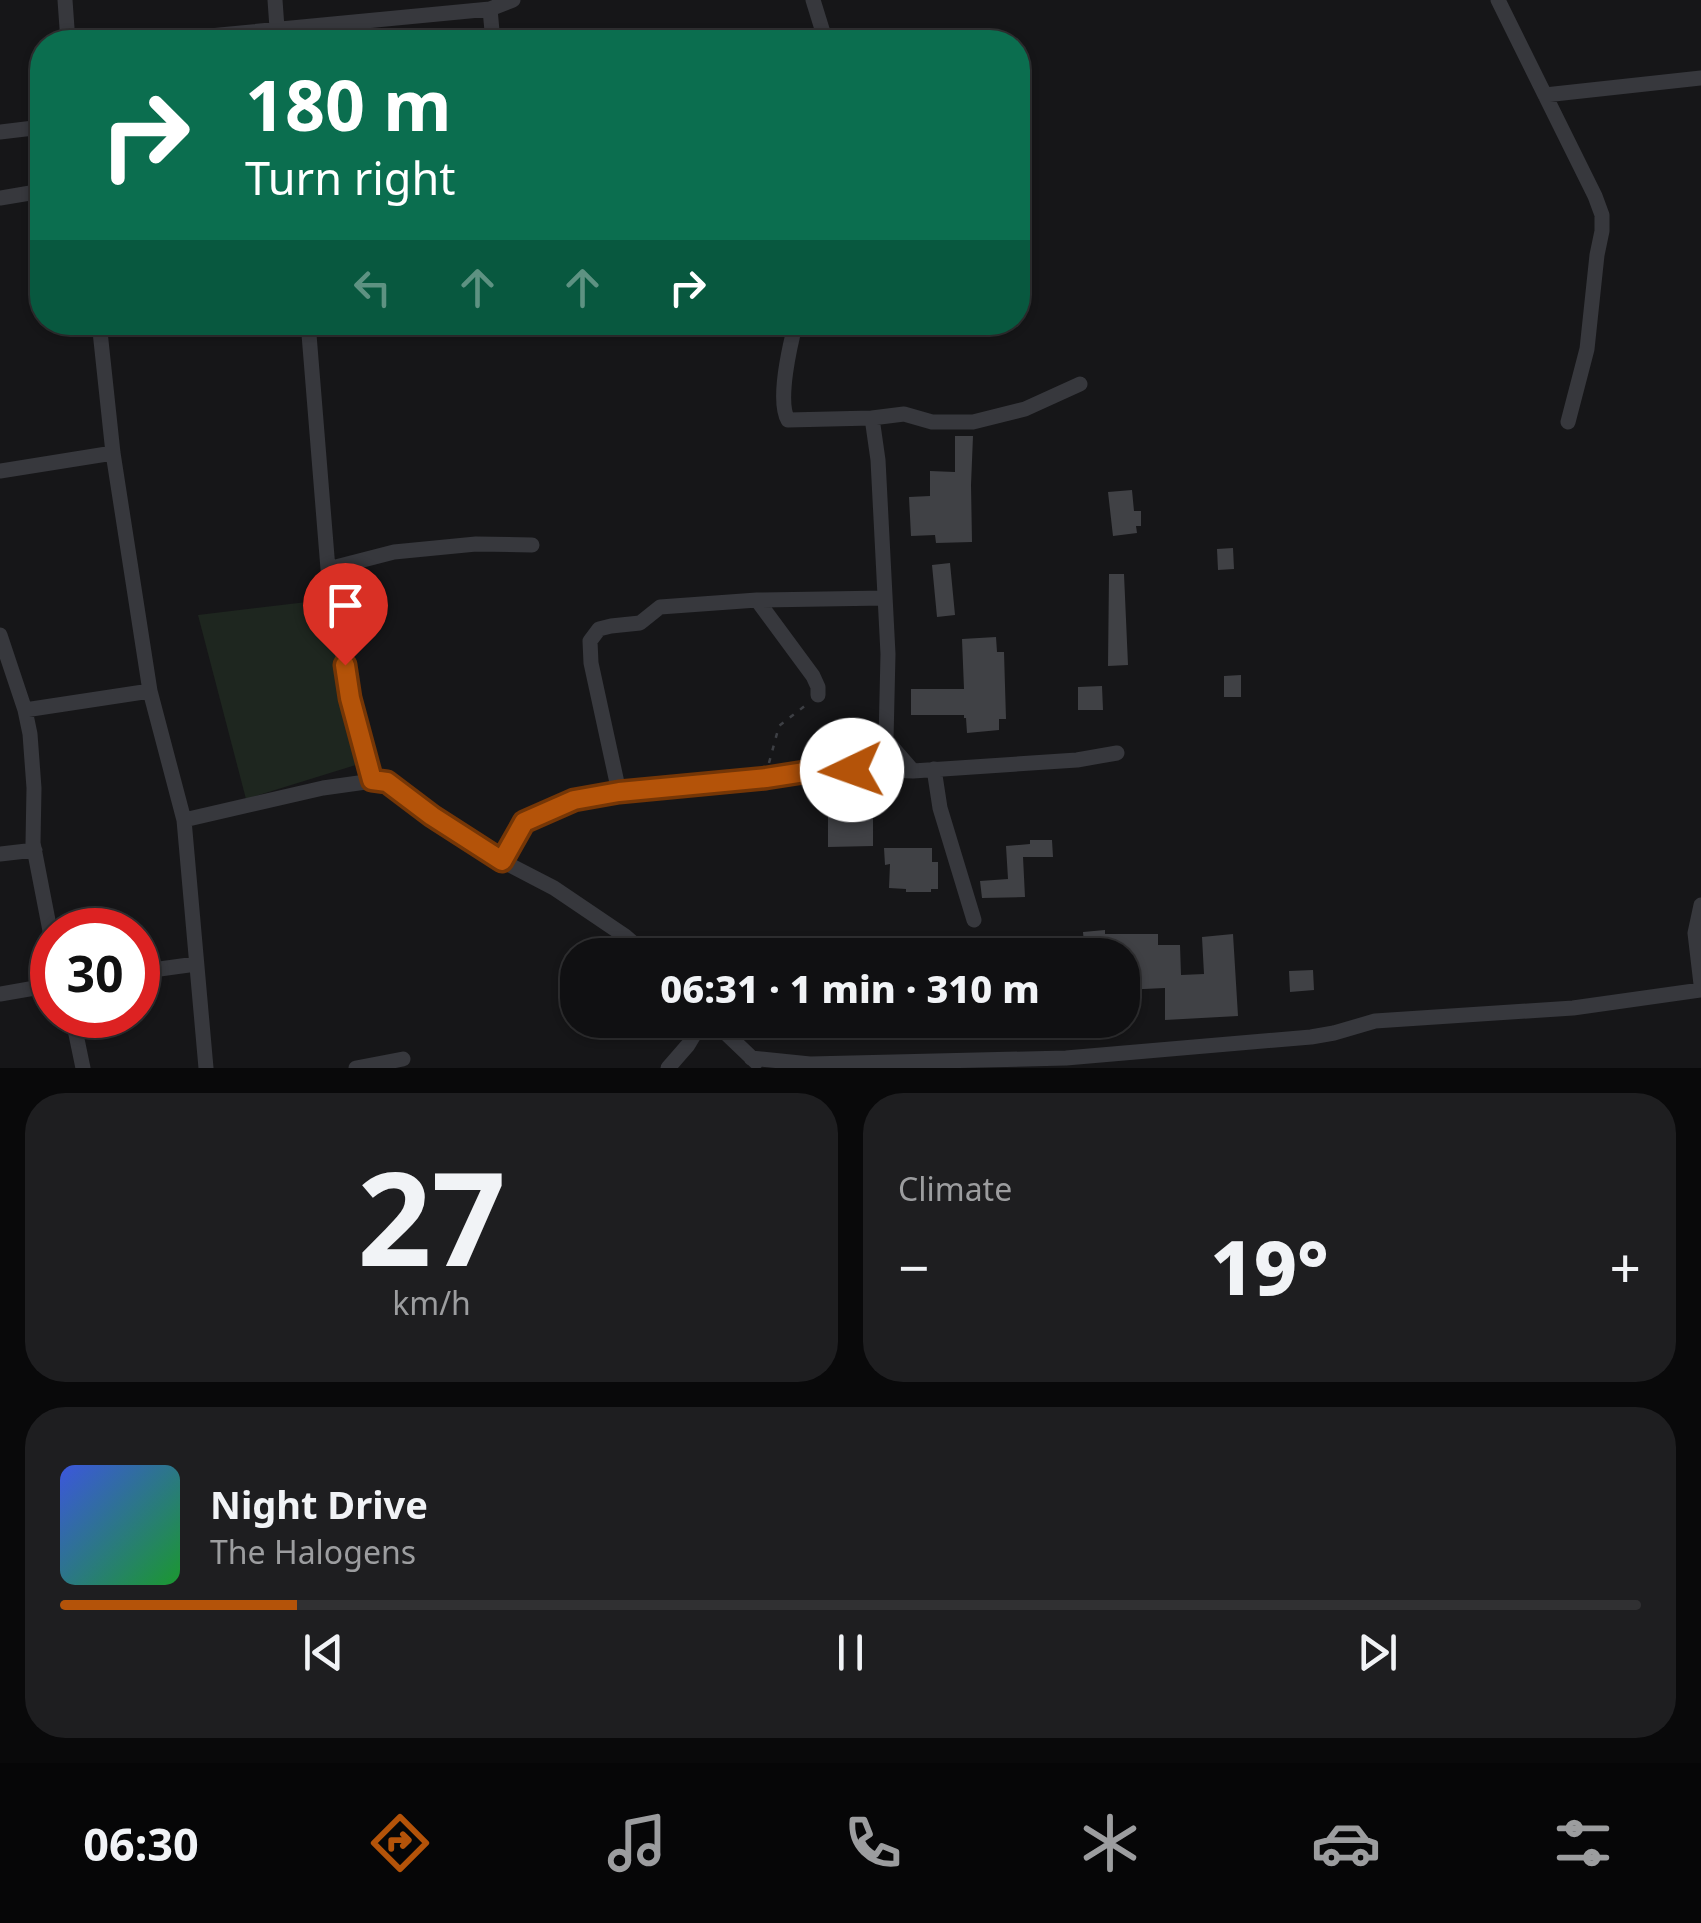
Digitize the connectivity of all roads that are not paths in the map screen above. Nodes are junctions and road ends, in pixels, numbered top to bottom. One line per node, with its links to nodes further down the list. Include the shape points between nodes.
1 (65, 0): 7 (street)
2 (275, 0): 8 (street)
3 (513, 0): 6 (street)
4 (813, 0): 11 (street)
5 (1498, 0): 13 (street)
6 (490, 9): 9 (street); 10 (street)
7 (67, 30)
8 (278, 30)
9 (325, 30)
10 (492, 30)
11 (822, 30)
12 (1701, 78): 13 (street)
13 (1545, 95): 23 (street, via 1602,215 1587,348)
14 (30, 128): 15 (street)
15 (0, 132)
16 (30, 194): 17 (street)
17 (0, 198)
18 (100, 335): 24 (street)
19 (309, 335): 27 (street)
20 (794, 335): 22 (street, via 785,384 788,420)
21 (1080, 384): 22 (street, via 1026,409 974,422 904,414)
22 (872, 418): 28 (street)
23 (1568, 422)
24 (114, 453): 25 (street); 31 (street)
25 (0, 472)
26 (532, 545): 27 (street, via 394,552)
27 (328, 569): 39 (street)
28 (885, 598): 29 (street); 34 (street)
29 (757, 600): 32 (street, via 813,676); 40 (street, via 660,607 640,624 610,626 594,635 590,663)
30 (0, 635): 33 (street)
31 (150, 692): 33 (street); 41 (street)
32 (818, 696)
33 (25, 710): 42 (street)
34 (886, 740): 36 (street); 38 (street)
35 (1117, 753): 37 (street)
36 (830, 768): 38 (street); 40 (street)
37 (934, 769): 38 (street); 47 (street)
38 (912, 772)
39 (372, 780): 41 (street); 44 (street, via 387,782)
40 (619, 792): 44 (street, via 533,816)
41 (184, 820): 49 (street)
42 (35, 850): 43 (street); 46 (street)
43 (0, 854)
44 (502, 861): 48 (street)
45 (1701, 905): 51 (street)
46 (46, 908)
47 (974, 920)
48 (627, 938)
49 (196, 964): 50 (street); 61 (street)
50 (160, 969)
51 (1701, 987): 59 (street, via 1573,1008 1374,1021 1311,1038)
52 (30, 989): 53 (street)
53 (0, 994)
54 (77, 1038): 60 (street)
55 (692, 1038): 63 (street)
56 (731, 1038): 58 (street)
57 (403, 1059): 62 (street)
58 (757, 1063): 59 (street)
59 (1067, 1063)
60 (83, 1068)
61 (206, 1068)
62 (356, 1068)
63 (668, 1068)

